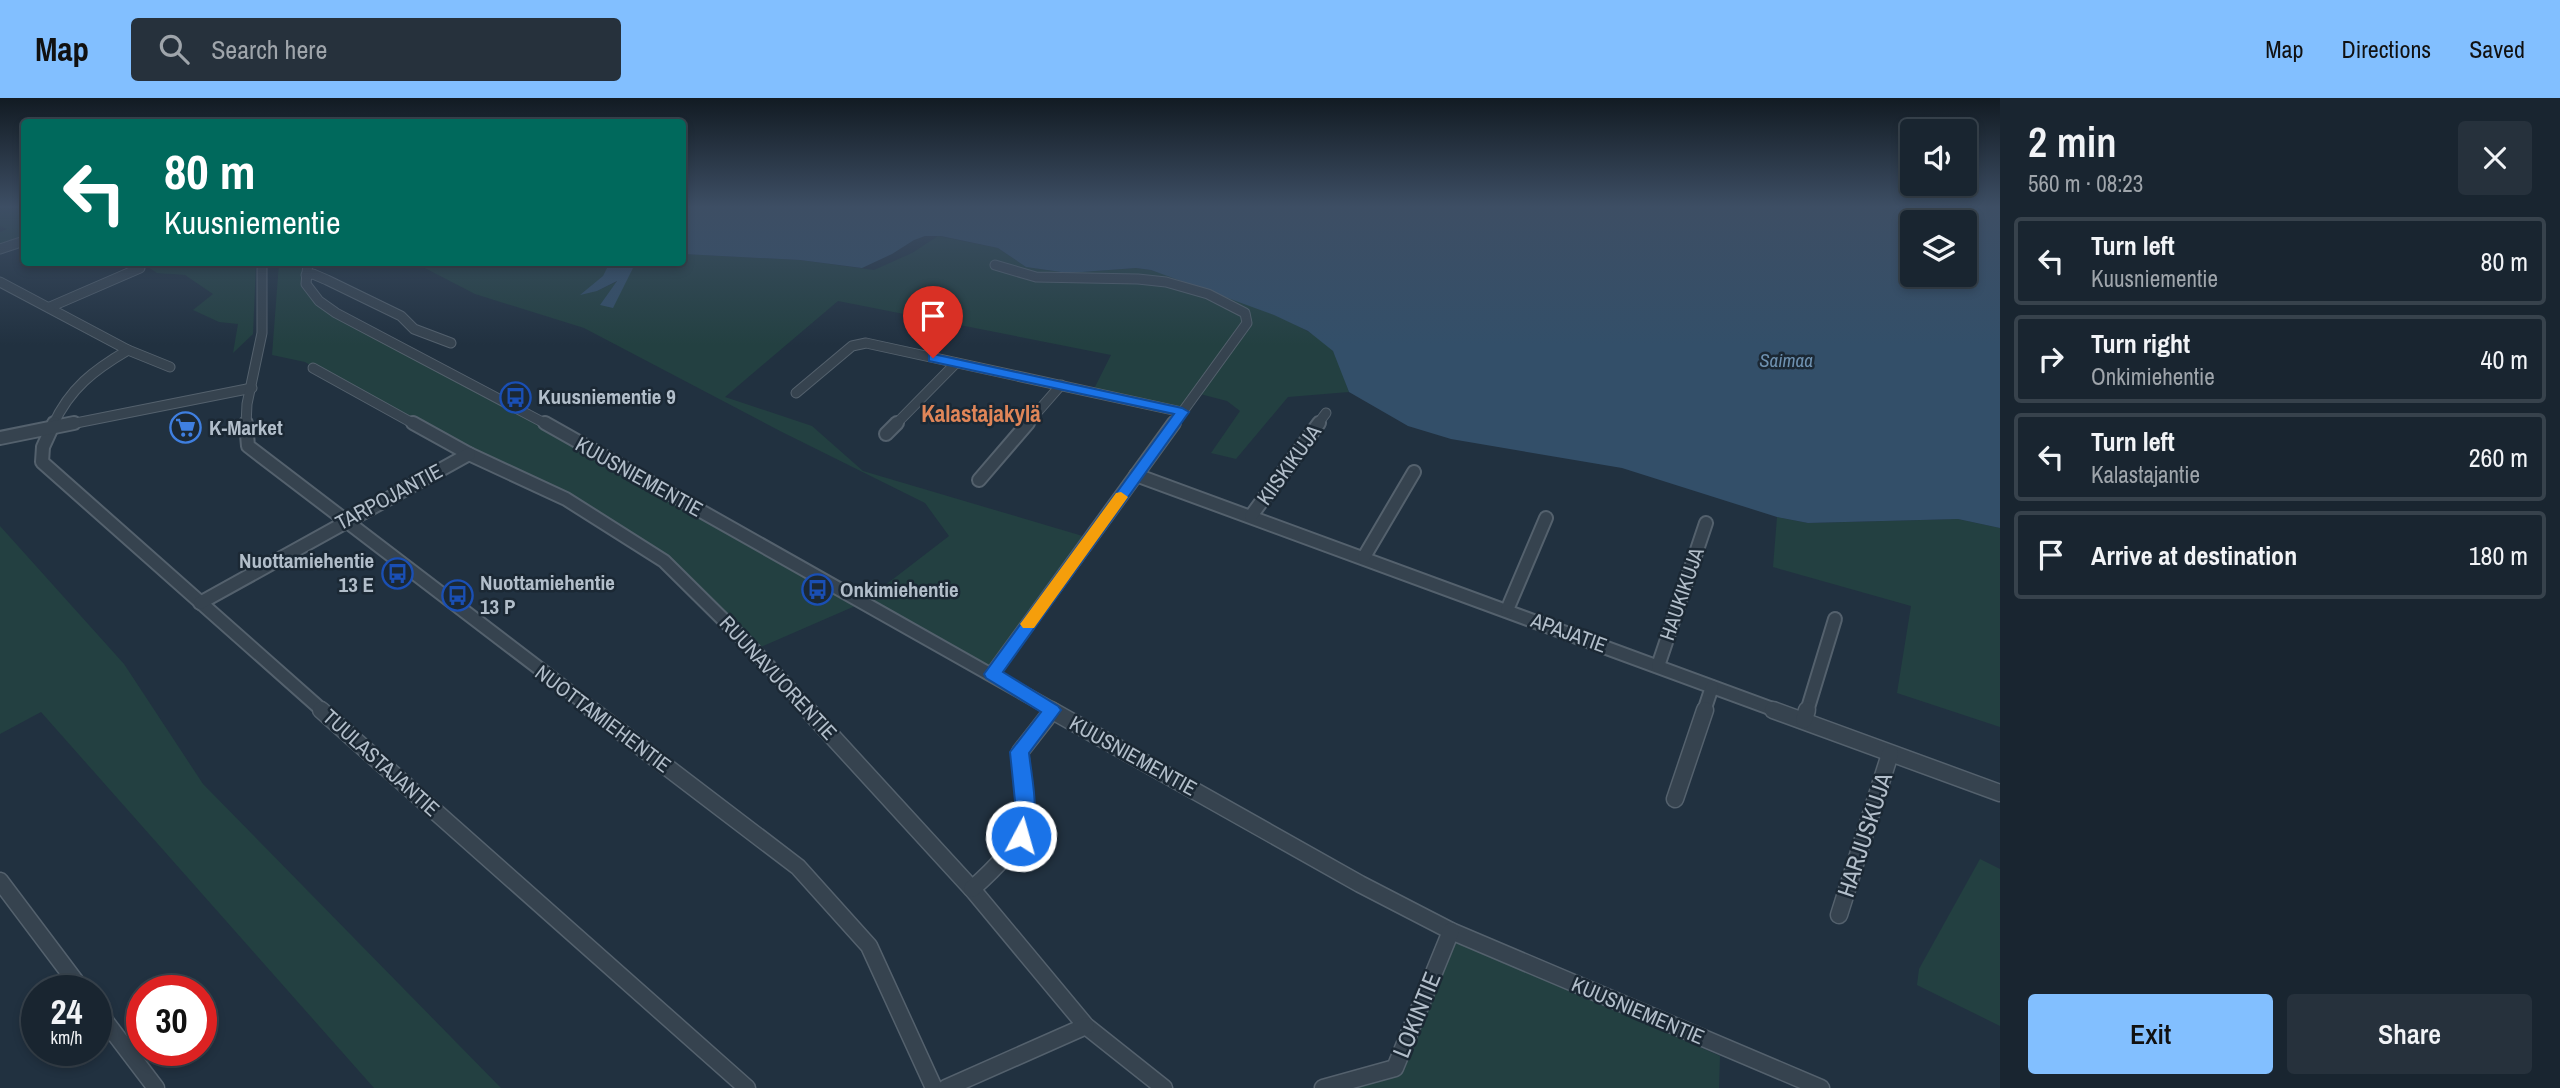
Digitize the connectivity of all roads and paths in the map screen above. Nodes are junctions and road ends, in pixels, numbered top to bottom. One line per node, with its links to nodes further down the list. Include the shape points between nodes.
1 (995, 265): 15 (street, via 1034,277 1151,282 1218,298 1245,313 1247,323)
2 (262, 266): 13 (street, NUOTTAMIEHENTIE, via 262,333)
3 (140, 268): 6 (street)
4 (307, 269): 7 (street, via 401,316 414,329); 33 (street, KUUSNIEMENTIE, via 306,284 336,313 525,412)
5 (0, 282): 6 (street)
6 (50, 307): 8 (street)
7 (451, 343)
8 (128, 350): 10 (street); 17 (street, via 77,383)
9 (956, 363): 12 (street); 14 (street, via 858,344); 18 (street)
10 (170, 368)
11 (313, 368): 20 (street, RUUNAVUORENTIE)
12 (1061, 385): 15 (street); 23 (street)
13 (252, 388): 17 (street); 26 (street, NUOTTAMIEHENTIE, via 243,426 248,446)
14 (796, 393)
15 (1182, 412): 22 (street)
16 (1326, 413): 24 (street, KIISKIKUJA)
17 (52, 428): 19 (street); 29 (street, TUULASTAJANTIE, via 41,450 42,462)
18 (886, 433)
19 (0, 438)
20 (469, 454): 26 (street, TARPOJANTIE); 41 (street, RUUNAVUORENTIE, via 566,499 664,561 754,650)
21 (1414, 472): 28 (street)
22 (1136, 475): 24 (street, APAJATIE); 33 (street)
23 (979, 480)
24 (1251, 516): 28 (street, APAJATIE)
25 (1546, 518): 30 (street)
26 (343, 521): 29 (street, TARPOJANTIE); 49 (street, NUOTTAMIEHENTIE, via 798,867 869,946)
27 (1706, 523): 32 (street, HAUKIKUJA)
28 (1364, 557): 30 (street, APAJATIE)
29 (200, 603): 48 (street, TUULASTAJANTIE)
30 (1507, 610): 32 (street, APAJATIE)
31 (1835, 619): 36 (street)
32 (1658, 666): 34 (street, APAJATIE)
33 (992, 674): 35 (street, KUUSNIEMENTIE)
34 (1712, 687): 36 (street, APAJATIE); 39 (street)
35 (1052, 710): 41 (street, via 1020,752 1026,811 1021,836 1007,859); 43 (street, KUUSNIEMENTIE)
36 (1804, 720): 37 (street, APAJATIE)
37 (1890, 754): 38 (street, APAJATIE); 42 (street, HARJUSKUJA)
38 (2000, 793)
39 (1675, 799)
40 (0, 881): 44 (street)
41 (972, 889): 45 (street, RUUNAVUORENTIE)
42 (1839, 915)
43 (1451, 931): 52 (street, LOKINTIE, via 1395,1068); 53 (street, KUUSNIEMENTIE)
44 (71, 975)
45 (1086, 1026): 50 (street); 51 (street, RUUNAVUORENTIE)
46 (112, 1030): 47 (street)
47 (156, 1088)
48 (747, 1088)
49 (934, 1088)
50 (946, 1088)
51 (1164, 1088)
52 (1323, 1088)
53 (1821, 1088)

